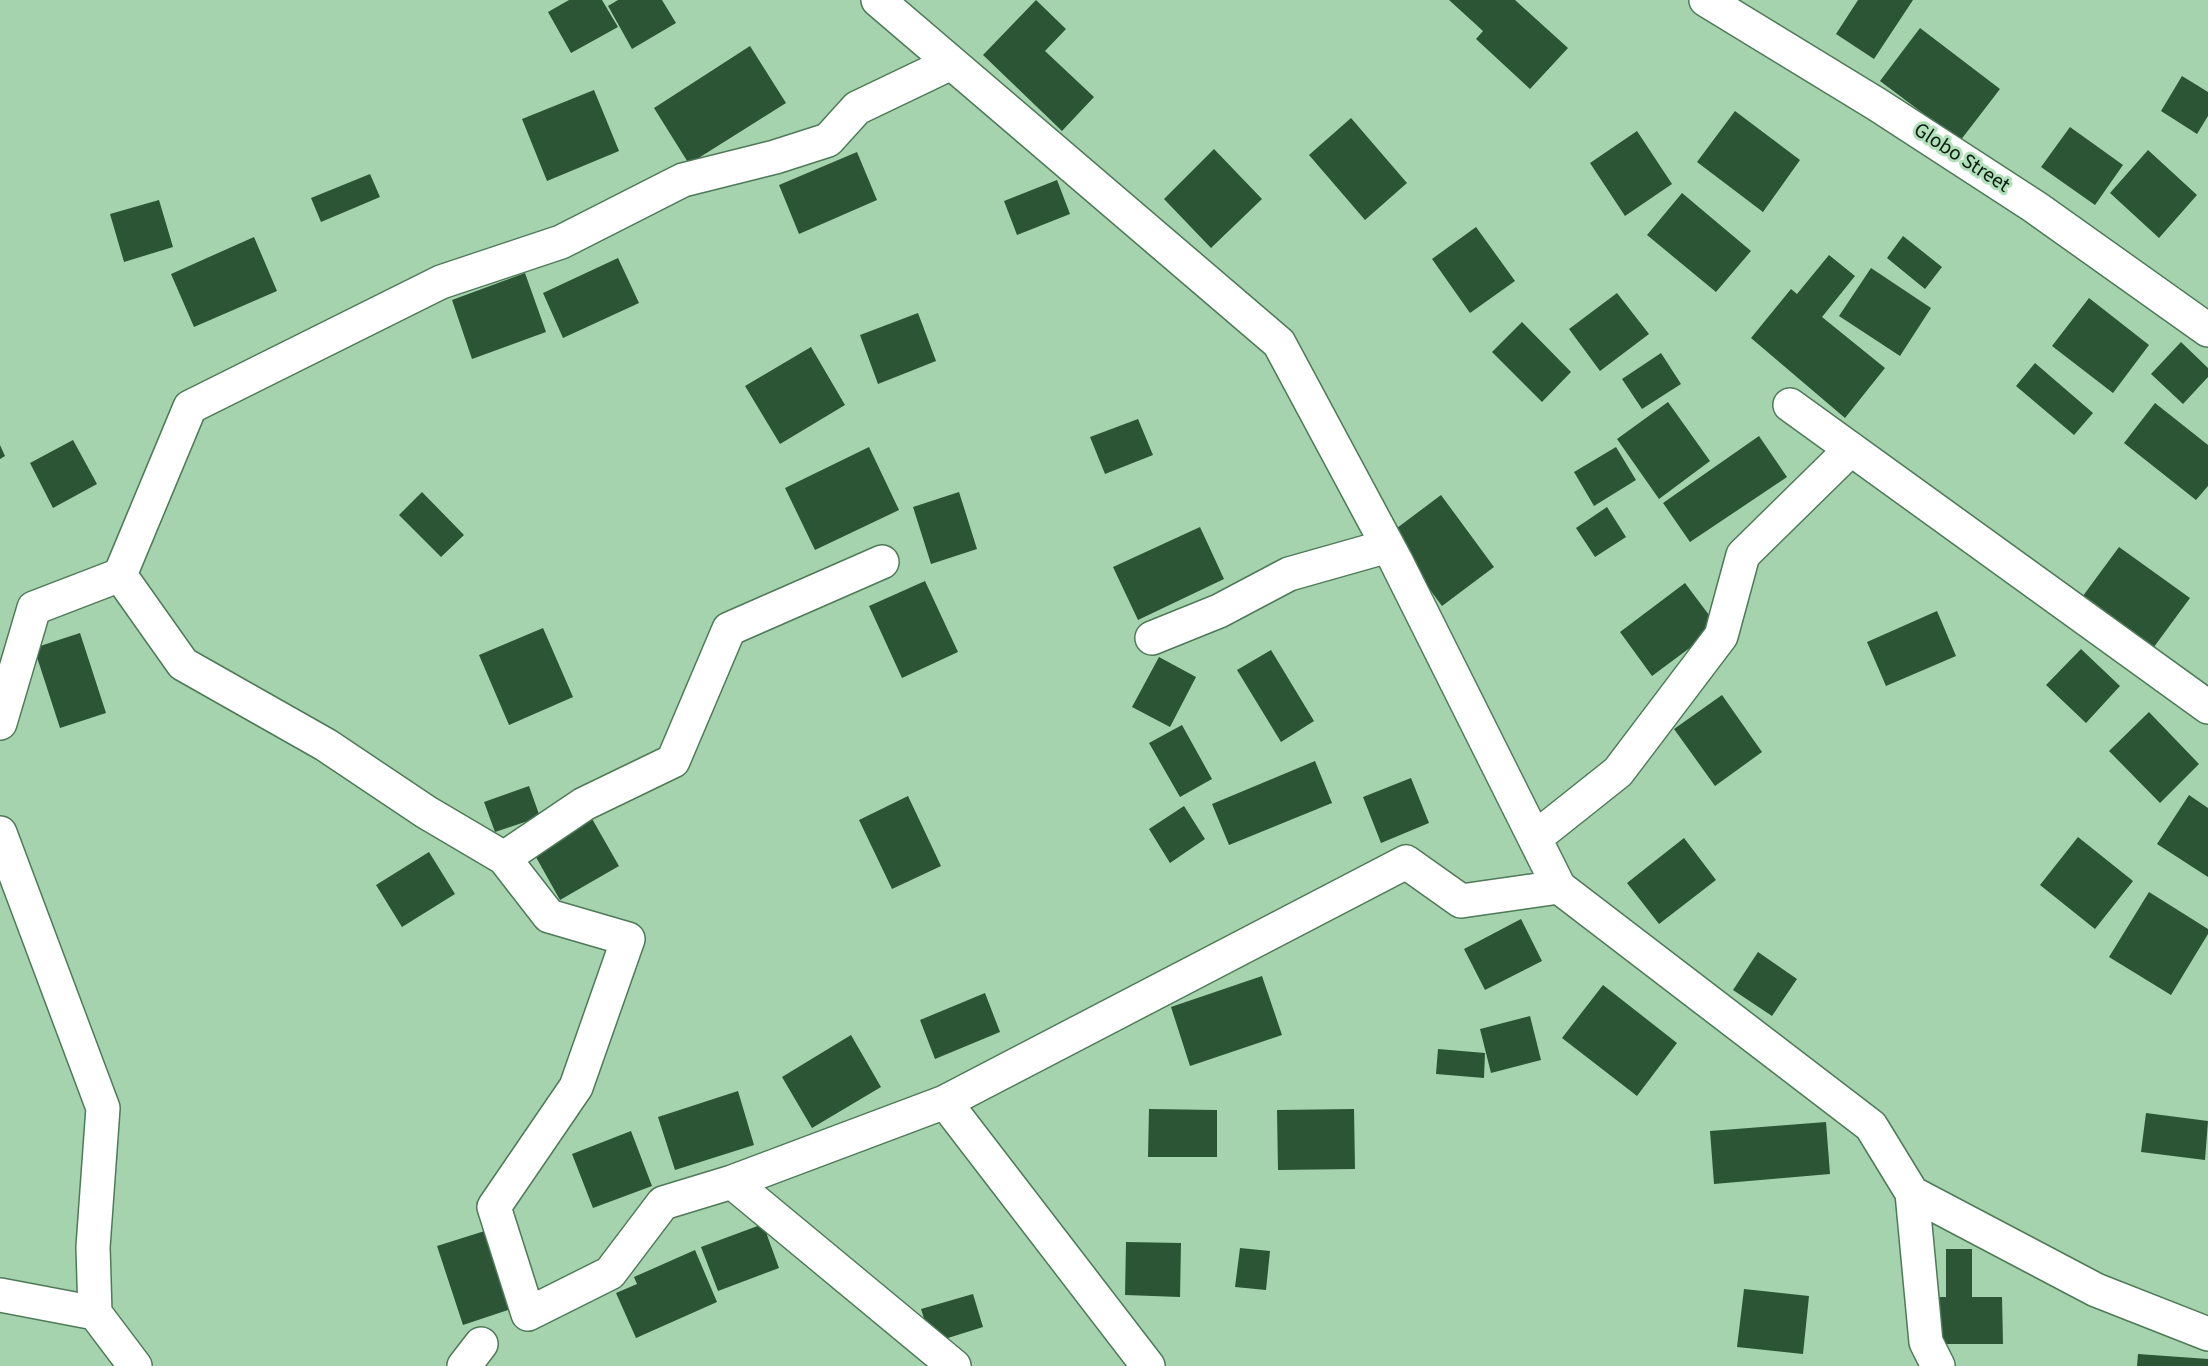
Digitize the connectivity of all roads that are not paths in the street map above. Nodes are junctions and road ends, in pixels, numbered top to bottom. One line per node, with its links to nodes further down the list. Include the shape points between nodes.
1 (878, 0): 3 (street)
2 (1706, 0): 4 (street, Globo Street, via 2025,201)
3 (951, 63): 7 (street, via 1279,343); 9 (street, via 857,108 828,140 683,180 561,242 441,282 190,407)
4 (2208, 330)
5 (1790, 405): 6 (street)
6 (1851, 449): 11 (street); 14 (street, via 1743,555 1722,636 1618,772)
7 (1389, 546): 10 (street, via 1289,574 1219,611); 14 (street)
8 (882, 562): 15 (street, via 729,629 673,761 584,804)
9 (120, 575): 12 (street, via 34,608); 15 (street, via 183,664 326,746)
10 (1152, 638)
11 (2208, 707)
12 (0, 723)
13 (0, 833): 21 (street, via 103,1108 93,1247)
14 (1535, 838): 16 (street)
15 (504, 858): 18 (street, via 549,916 628,939 576,1087 494,1207 528,1314 610,1273 663,1203)
16 (1559, 887): 17 (street, via 1461,901 1406,862); 19 (street, via 1871,1126)
17 (945, 1102): 18 (street); 25 (street)
18 (732, 1182): 24 (street)
19 (1912, 1193): 22 (street, via 2096,1290); 26 (street, via 1926,1342)
20 (0, 1294): 21 (street)
21 (95, 1313): 23 (street)
22 (2208, 1334)
23 (135, 1366)
24 (954, 1366)
25 (1148, 1366)
26 (1938, 1366)

